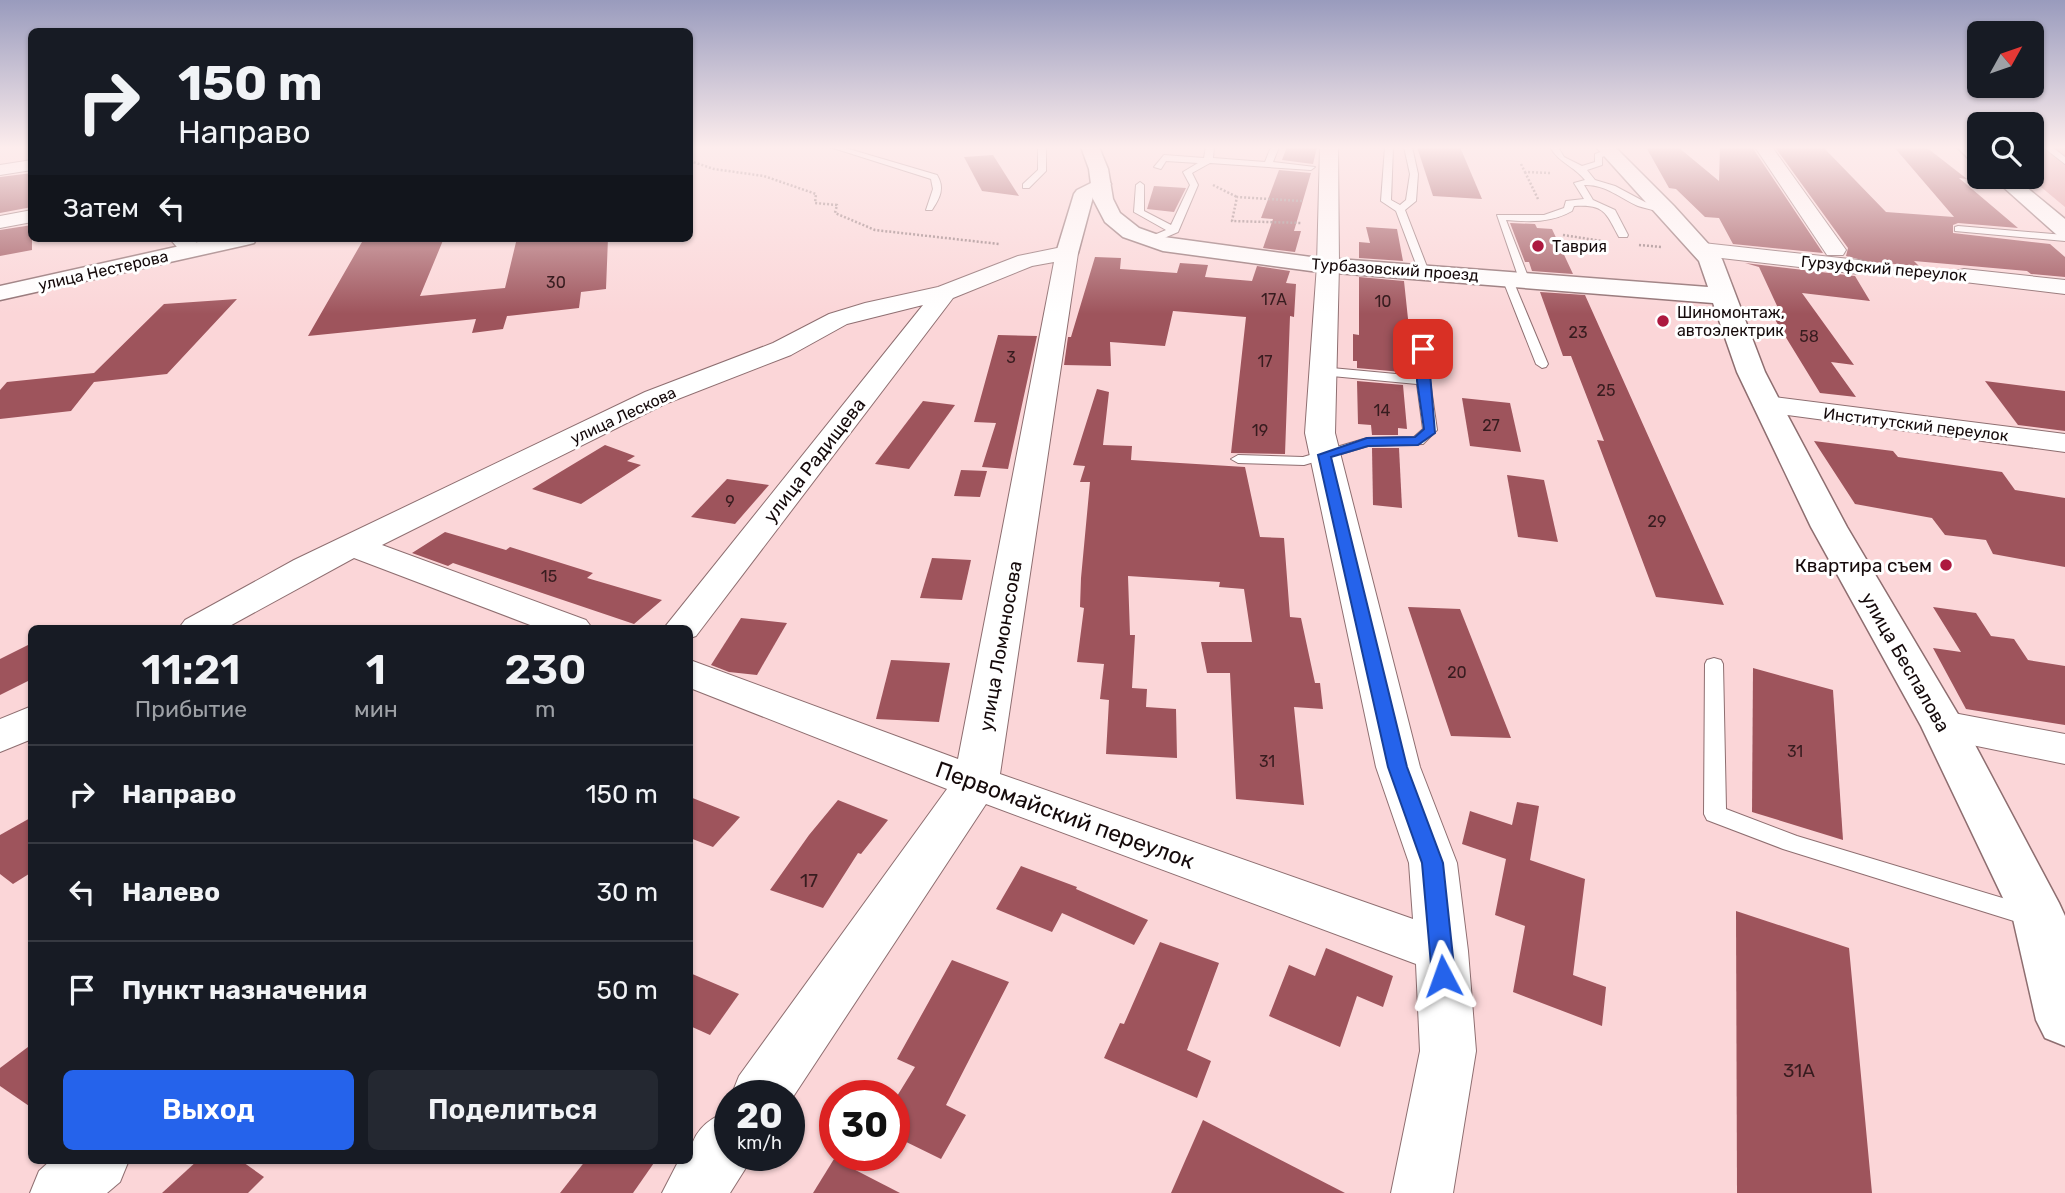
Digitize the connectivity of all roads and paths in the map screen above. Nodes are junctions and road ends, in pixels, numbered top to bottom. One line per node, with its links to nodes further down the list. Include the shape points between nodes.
1 (815, 203): 33 (path, via 837,205 835,213 875,230)
2 (932, 203): 17 (lane)
3 (1081, 203): 33 (main road, улица Ломоносова)
4 (1101, 203): 28 (main road, Турбазовский проезд, via 1125,229)
5 (1139, 203): 24 (lane, via 1139,212)
6 (1186, 203): 24 (lane)
7 (1236, 203): 22 (path, via 1231,221)
8 (1323, 203): 34 (street)
9 (1389, 203): 18 (lane)
10 (1409, 203): 18 (lane)
11 (1576, 203): 38 (lane, via 1569,203 1561,215 1540,220 1500,217)
12 (1591, 203): 26 (lane, via 1612,212)
13 (1640, 203): 19 (lane)
14 (1660, 203): 19 (main road, улица Беспалова)
15 (1802, 203): 32 (street)
16 (2033, 203): 25 (main road)
17 (929, 208)
18 (1400, 209): 36 (lane)
19 (1667, 210): 31 (main road, улица Беспалова)
20 (28, 217): 21 (street)
21 (0, 222)
22 (1309, 223)
23 (1958, 229): 27 (lane)
24 (1174, 230): 28 (lane)
25 (2065, 230)
26 (1623, 235)
27 (2065, 238)
28 (1151, 240): 34 (main road, Турбазовский проезд, via 1238,256)
29 (206, 242): 30 (main road, улица Нестерова)
30 (186, 244): 40 (main road, улица Нестерова)
31 (1703, 250): 35 (street, Гурзуфский переулок); 42 (main road, улица Беспалова)
32 (1835, 250)
33 (1063, 254): 41 (street, улица Лескова, via 1026,261); 61 (street, улица Ломоносова)
34 (1328, 265): 36 (main road, Турбазовский проезд); 45 (street)
35 (1858, 267): 37 (path, Гурзуфский переулок)
36 (1424, 272): 38 (main road, Турбазовский проезд)
37 (1964, 276): 39 (street, Гурзуфский переулок)
38 (1516, 279): 42 (main road, Турбазовский проезд); 44 (lane)
39 (2065, 287)
40 (0, 293)
41 (945, 293): 51 (street, улица Лескова, via 838,319 782,349 655,398); 54 (street, улица Радищева)
42 (1723, 296): 47 (main road, улица Беспалова)
43 (1423, 349): 46 (lane)
44 (1542, 363)
45 (1321, 371): 46 (lane); 49 (street)
46 (1423, 381): 49 (lane, via 1430,430 1418,441 1367,442)
47 (1767, 405): 48 (street, Институтский переулок); 58 (main road, улица Беспалова, via 1829,527)
48 (2064, 445)
49 (1324, 455): 50 (lane, via 1304,461); 63 (street, via 1398,767 1433,863)
50 (1238, 458)
51 (354, 546): 52 (street, улица Лескова); 53 (street)
52 (204, 625)
53 (565, 625)
54 (684, 625)
55 (1714, 664): 62 (lane, via 1715,814 1942,892)
56 (693, 674): 61 (street, Первомайский переулок)
57 (28, 722): 59 (street)
58 (1943, 726): 60 (street); 62 (main road, улица Беспалова)
59 (0, 737)
60 (2065, 749)
61 (976, 783): 63 (street, Первомайский переулок); 65 (street, улица Ломоносова)
62 (2040, 919): 64 (main road, улица Беспалова)
63 (1442, 951): 70 (street, via 1448,1051)
64 (2065, 1020)
65 (771, 1080)
66 (714, 1163): 69 (street)
67 (94, 1164): 68 (street)
68 (61, 1193)
69 (693, 1193)
70 (1422, 1193)

